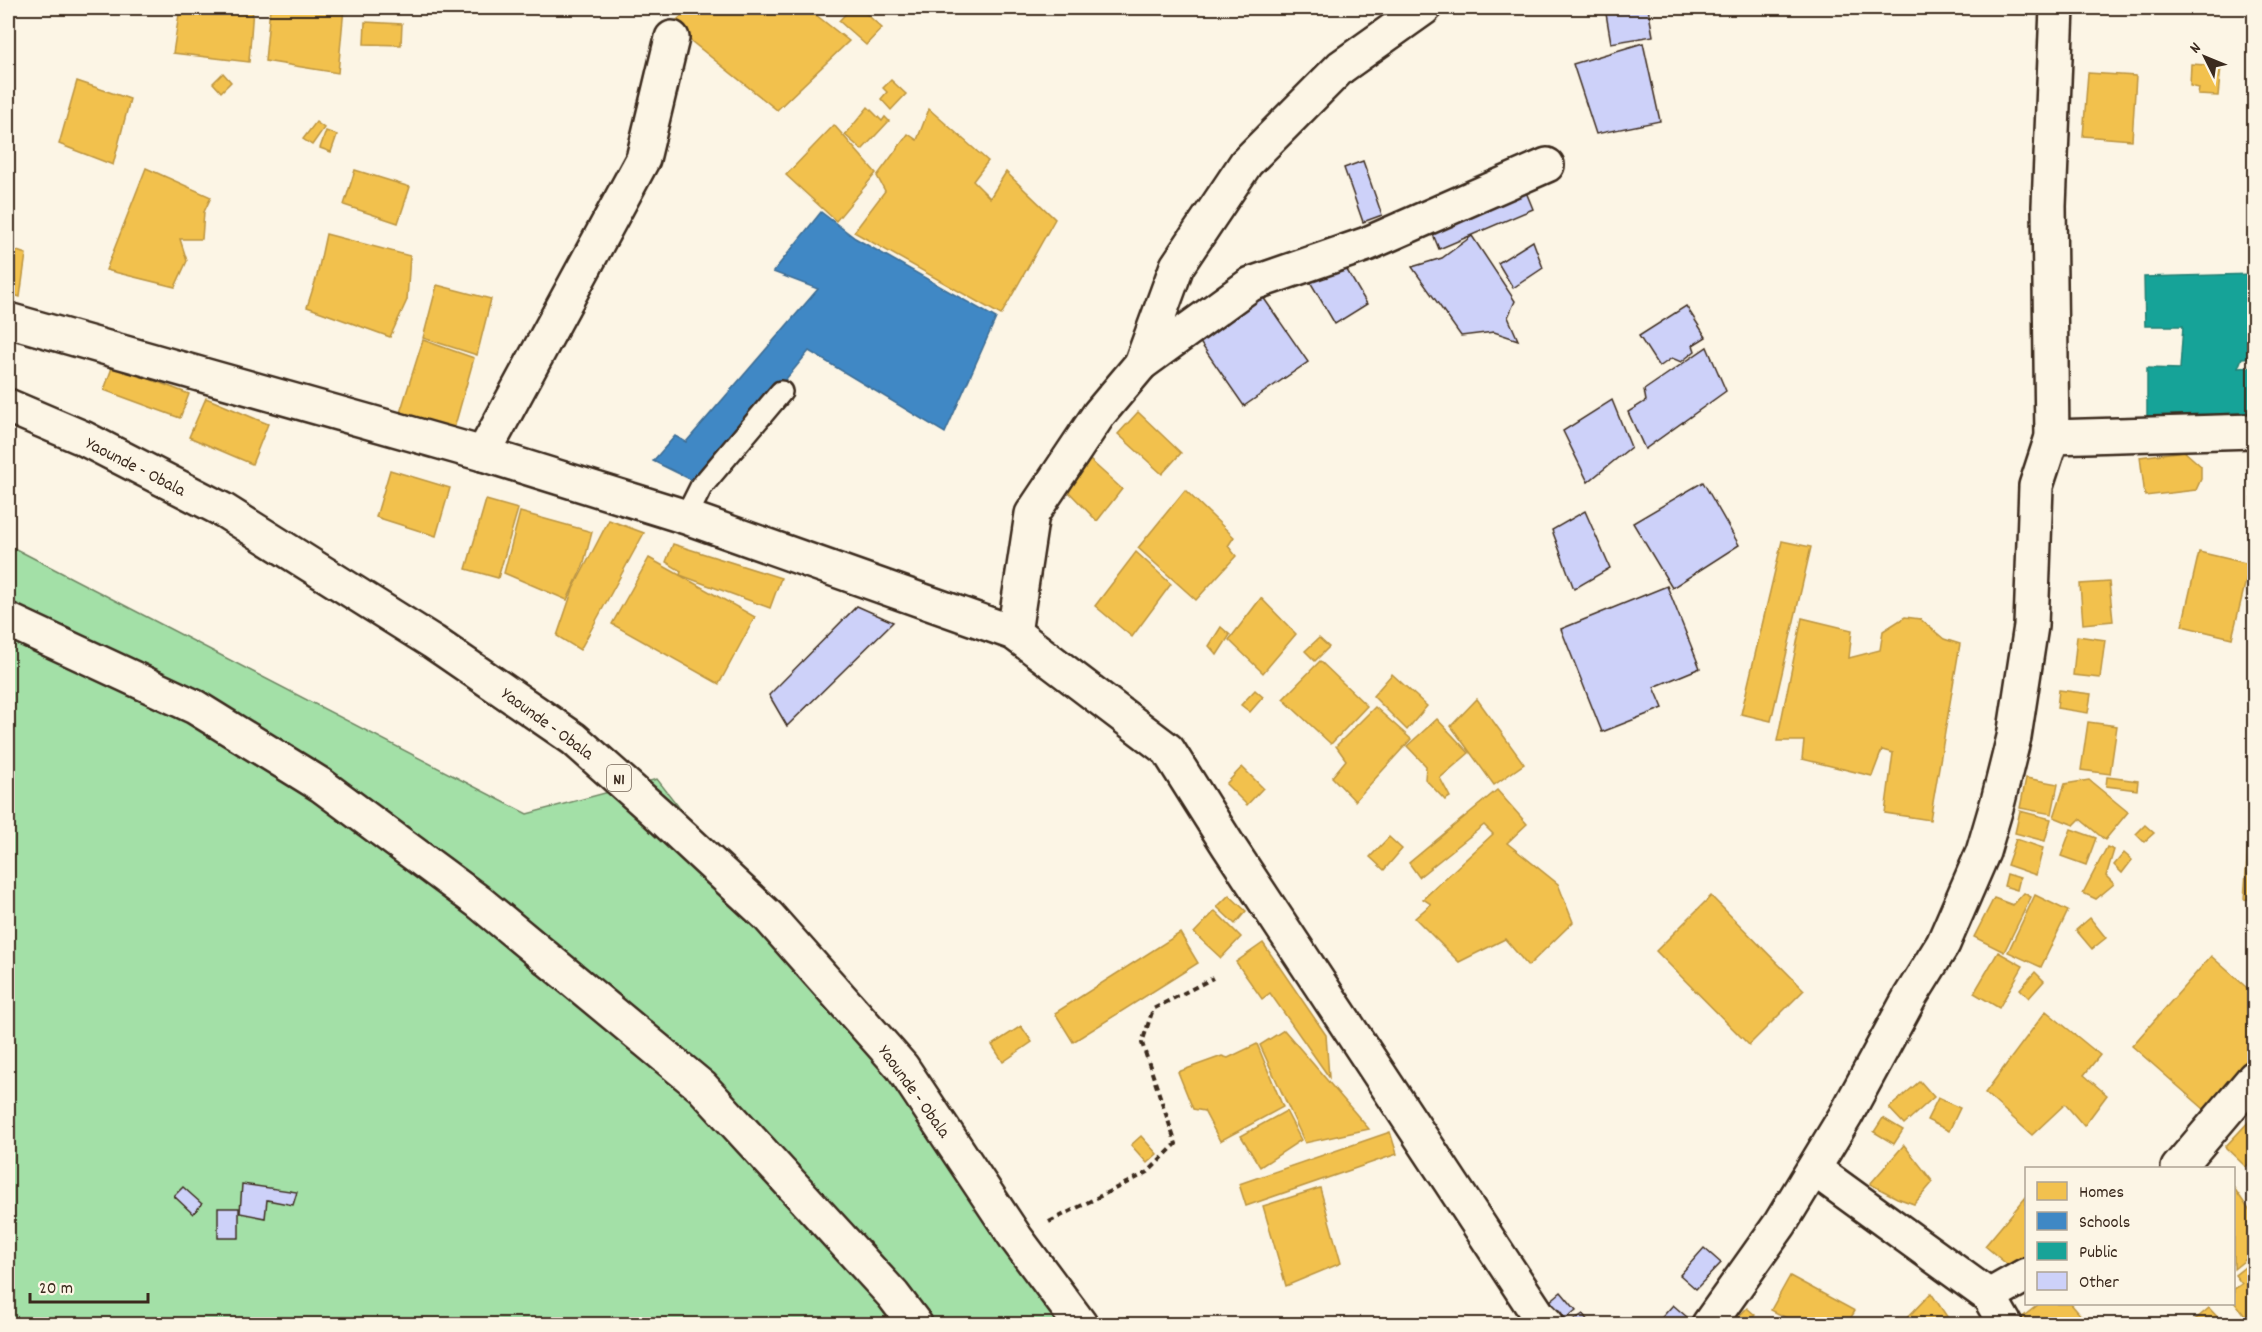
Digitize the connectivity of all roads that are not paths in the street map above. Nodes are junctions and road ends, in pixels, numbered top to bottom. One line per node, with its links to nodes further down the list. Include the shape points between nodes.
1 (1424, 8): 6 (main road, via 1341,67 1246,163 1177,266)
2 (2057, 8): 10 (main road, via 2049,206)
3 (672, 38): 11 (main road, via 643,159)
4 (1547, 165): 6 (main road, via 1367,244 1251,284)
5 (8, 320): 11 (main road)
6 (1141, 364): 14 (main road, via 1099,414 1032,514)
7 (781, 392): 12 (lane, via 701,487)
8 (8, 406): 21 (main road, Yaounde - Obala / N1, via 83,438 224,510 433,642 574,740 768,916 902,1067 1016,1238)
9 (2254, 431): 10 (main road)
10 (2052, 437): 17 (main road, via 2036,486 2031,626 2014,737 1983,852 1943,944)
11 (483, 454): 12 (main road)
12 (686, 518): 14 (main road)
13 (8, 620): 20 (main road, via 195,707 321,785 479,902 702,1087 893,1295)
14 (1014, 633): 22 (main road, via 1168,750)
15 (2254, 1078): 16 (main road)
16 (2179, 1167)
17 (1814, 1169): 19 (main road); 23 (main road)
18 (2025, 1276): 19 (main road)
19 (1989, 1296): 24 (main road)
20 (915, 1324)
21 (1080, 1324)
22 (1547, 1324)
23 (1709, 1324)
24 (2005, 1324)

